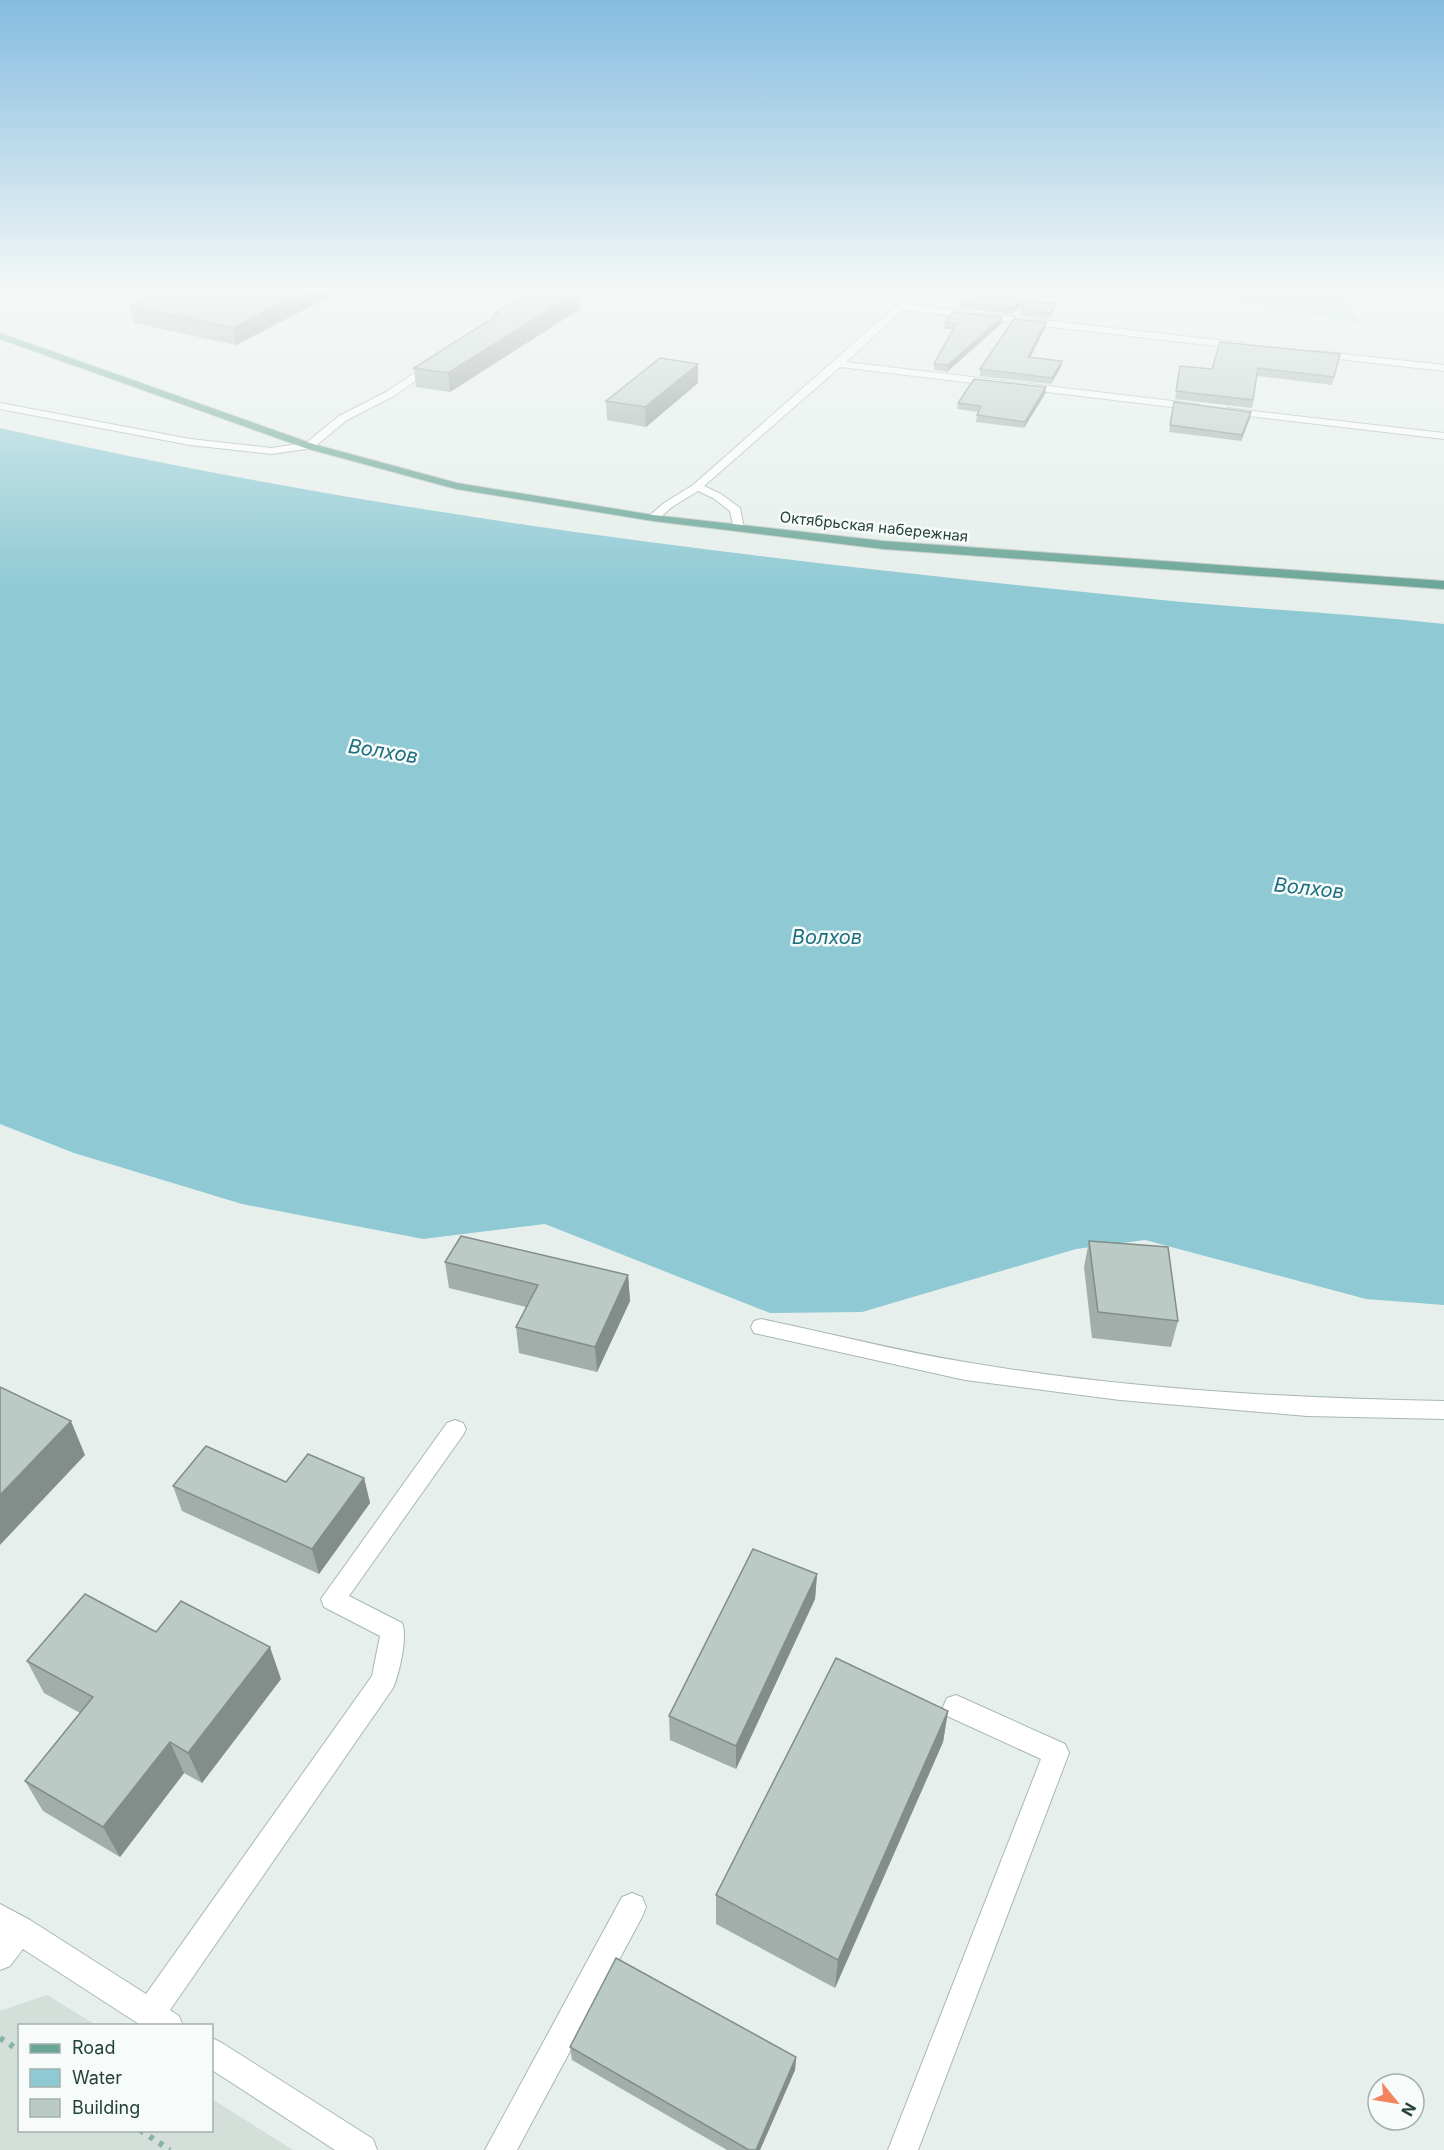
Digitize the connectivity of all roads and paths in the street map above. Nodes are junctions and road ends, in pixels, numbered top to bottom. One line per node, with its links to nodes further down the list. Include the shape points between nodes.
1 (153, 390): 9 (main road, Октябрьская набережная)
2 (395, 390): 9 (street, via 343,418)
3 (808, 390): 10 (street)
4 (1054, 390): 6 (street)
5 (0, 406): 9 (street, via 190,442 271,451)
6 (1207, 409)
7 (1218, 410): 8 (street)
8 (1444, 436)
9 (309, 446): 11 (main road, Октябрьская набережная, via 456,486)
10 (697, 486): 11 (street); 12 (street, via 736,510)
11 (653, 518): 12 (main road, Октябрьская набережная)
12 (738, 528): 13 (main road, Октябрьская набережная, via 883,545)
13 (1444, 585)
14 (761, 1327): 15 (street, via 965,1371 1120,1391 1307,1407)
15 (1444, 1410)
16 (455, 1429): 21 (street, via 333,1599 393,1631 384,1680)
17 (956, 1707): 29 (street, via 1056,1753)
18 (633, 1907): 28 (street)
19 (10, 1924): 20 (street); 21 (street)
20 (0, 1956)
21 (159, 2019)
22 (0, 2038): 23 (path)
23 (18, 2050)
24 (213, 2054): 27 (street)
25 (143, 2132): 26 (path)
26 (170, 2150)
27 (362, 2150)
28 (500, 2150)
29 (903, 2150)

